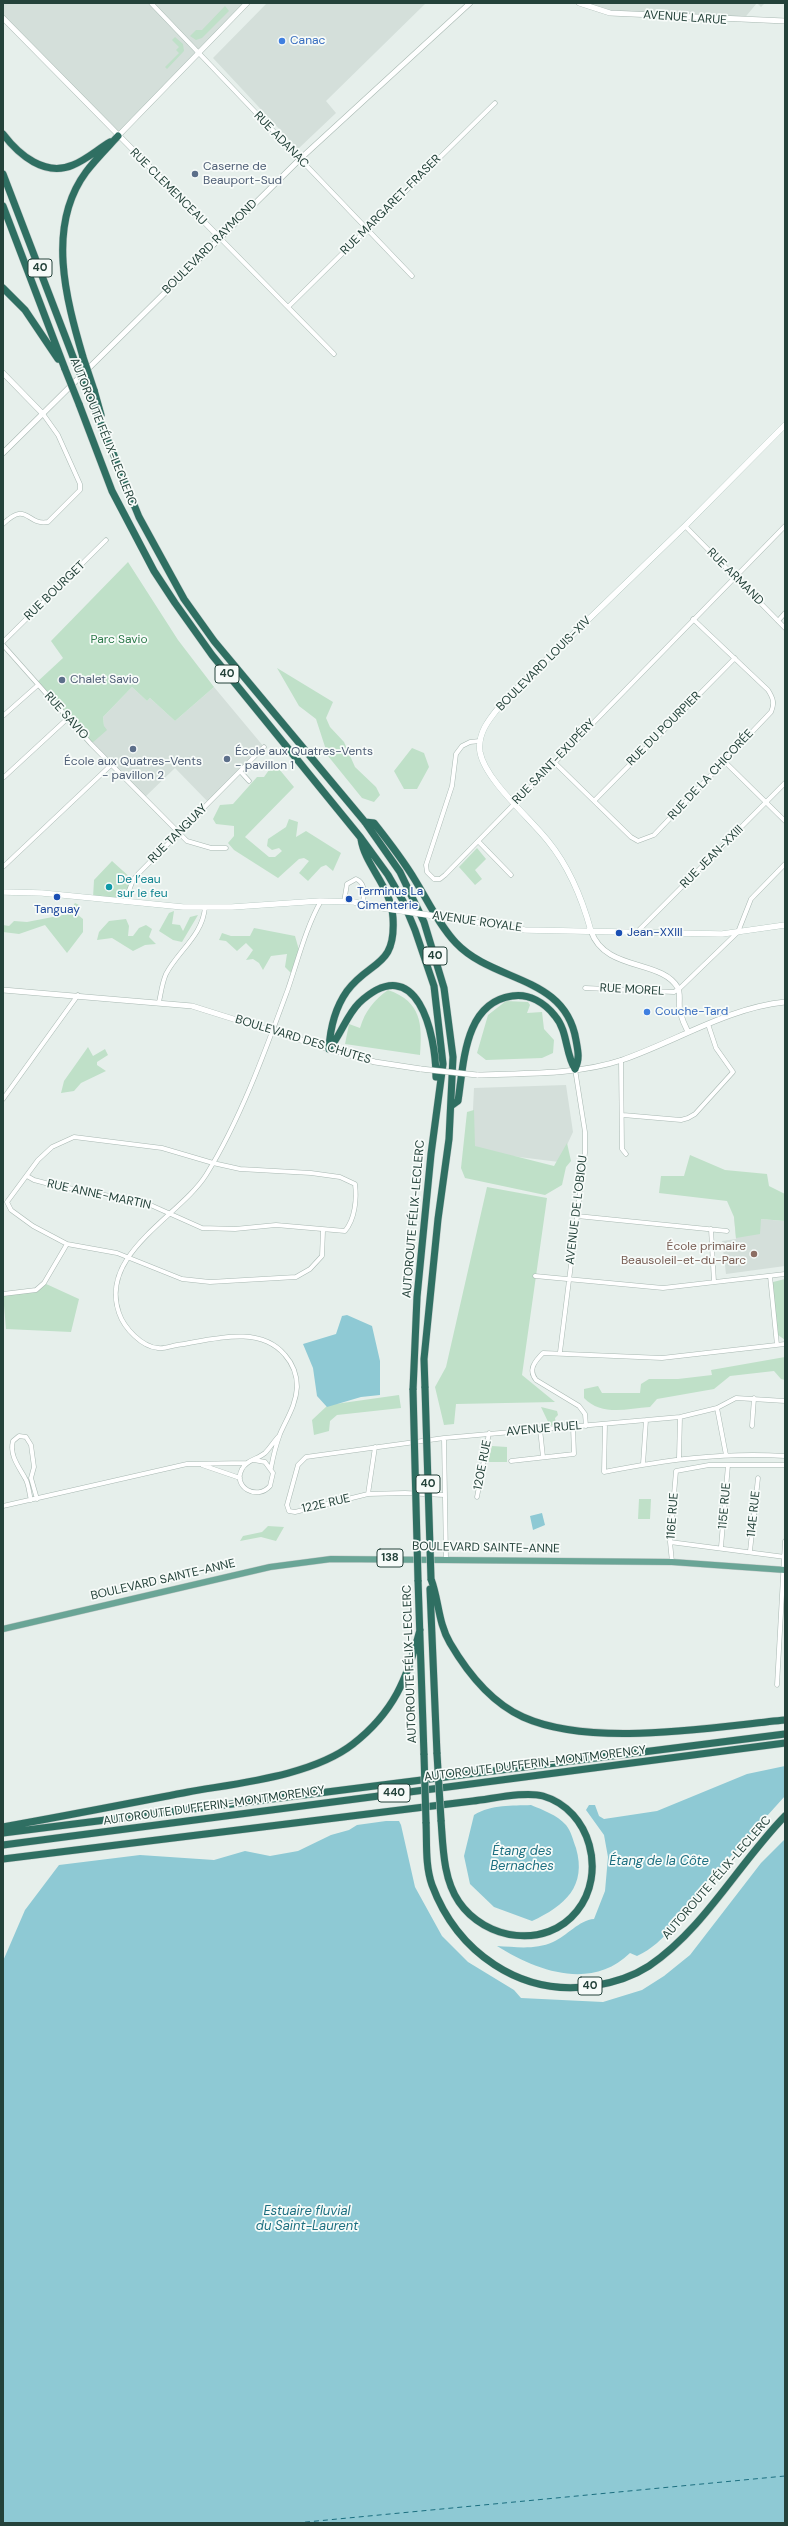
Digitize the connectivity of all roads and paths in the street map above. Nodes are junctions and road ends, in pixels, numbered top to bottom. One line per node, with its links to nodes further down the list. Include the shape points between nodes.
1 (151, 3): 8 (street, RUE ADANAC)
2 (247, 3): 8 (street)
3 (470, 3): 12 (street, BOULEVARD RAYMOND)
4 (579, 3): 5 (street, AVENUE LARUE)
5 (585, 4): 7 (street, AVENUE LARUE, via 610,13)
6 (3, 18): 11 (street, RUE CLEMENCEAU)
7 (785, 21)
8 (198, 53): 11 (street); 12 (street, RUE ADANAC)
9 (495, 103): 15 (street, RUE MARGARET-FRASER)
10 (3, 134): 11 (highway, via 16,151 34,163 50,168 75,165)
11 (118, 136): 16 (street, RUE CLEMENCEAU); 23 (highway, bridge, via 85,173 76,188 67,209 62,234 64,267 73,323)
12 (300, 159): 15 (street, RUE ADANAC); 16 (street, BOULEVARD RAYMOND)
13 (3, 174): 23 (highway, AUTOROUTE FÉLIX-LECLERC / 40, bridge, via 75,362)
14 (3, 206): 21 (highway, AUTOROUTE FÉLIX-LECLERC / 40)
15 (367, 229): 17 (street, RUE ADANAC); 19 (street, RUE MARGARET-FRASER)
16 (219, 238): 19 (street, RUE CLEMENCEAU); 24 (street, BOULEVARD RAYMOND)
17 (412, 276)
18 (3, 288): 21 (highway, via 25,310)
19 (288, 308): 20 (street, RUE CLEMENCEAU)
20 (334, 354)
21 (65, 369): 57 (highway, AUTOROUTE FÉLIX-LECLERC / 40, bridge, via 112,491 154,571 212,655)
22 (3, 373): 24 (street)
23 (92, 392): 55 (highway, AUTOROUTE FÉLIX-LECLERC / 40, via 112,454 139,517 184,600 214,641)
24 (43, 414): 26 (street, BOULEVARD RAYMOND); 27 (street, via 58,435 80,484 77,495 48,522 37,522 21,513)
25 (785, 425): 28 (main road, BOULEVARD LOUIS-XIV)
26 (3, 453)
27 (3, 524)
28 (685, 526): 31 (street, RUE ARMAND); 42 (main road, BOULEVARD LOUIS-XIV, via 504,702 489,719)
29 (785, 526): 31 (street, RUE SAINT-EXUPÉRY)
30 (106, 540): 36 (street, RUE BOURGET)
31 (734, 577): 33 (street, RUE SAINT-EXUPÉRY); 34 (street, RUE ARMAND)
32 (785, 614): 34 (street)
33 (693, 619): 38 (street, RUE DE LA CHICORÉE); 45 (street, RUE SAINT-EXUPÉRY)
34 (778, 621): 35 (street, RUE ARMAND)
35 (785, 628)
36 (3, 642)
37 (3, 645): 39 (street, RUE SAVIO)
38 (735, 658): 44 (street, RUE DE LA CHICORÉE, via 768,690 774,705); 51 (street, RUE DU POURPIER)
39 (38, 684): 40 (street); 41 (street, RUE SAVIO)
40 (3, 716)
41 (68, 718): 46 (street, RUE SAVIO); 48 (street)
42 (480, 741): 53 (main road, via 483,762); 58 (street, RUE SAINT-EXUPÉRY, via 462,746 456,754 452,786 426,864 431,877 440,879)
43 (264, 747): 47 (street, RUE TANGUAY)
44 (724, 761): 51 (street, RUE DE LA CHICORÉE, via 654,835 646,840 638,841 631,837); 52 (street)
45 (554, 762): 51 (street, RUE DE LA CHICORÉE); 53 (street, RUE SAINT-EXUPÉRY)
46 (111, 765): 56 (street, RUE SAVIO); 61 (street)
47 (240, 772): 49 (street); 56 (street, RUE TANGUAY)
48 (3, 778)
49 (249, 781)
50 (785, 783): 52 (street, RUE JEAN-XXIII)
51 (594, 801)
52 (766, 802): 54 (street); 71 (street, RUE JEAN-XXIII)
53 (514, 803): 58 (street, RUE SAINT-EXUPÉRY); 70 (main road, via 548,840 570,873)
54 (785, 821)
55 (365, 822): 84 (highway, via 374,824 396,851 444,928 466,953 509,976 539,987 559,1004 575,1034 579,1061); 87 (highway, AUTOROUTE FÉLIX-LECLERC / 40, via 407,885 434,952 444,988 449,1023 452,1057)
56 (179, 833): 59 (street, RUE SAVIO, via 199,846); 64 (street, RUE TANGUAY, via 133,880)
57 (361, 838): 82 (highway, via 362,849 379,876 390,903 393,916 391,946 376,966 347,991 334,1019); 86 (highway, AUTOROUTE FÉLIX-LECLERC / 40, via 403,901 434,986 443,1064)
58 (478, 841): 62 (street)
59 (226, 848)
60 (785, 864): 72 (street, via 751,899)
61 (3, 867)
62 (511, 875)
63 (3, 892): 64 (main road, AVENUE ROYALE)
64 (125, 901): 68 (main road, AVENUE ROYALE)
65 (321, 901): 66 (main road, AVENUE ROYALE); 68 (main road, AVENUE ROYALE, via 232,908); 80 (street)
66 (344, 902): 67 (main road, AVENUE ROYALE); 67 (street, via 347,884 356,879 364,887)
67 (363, 903): 70 (main road, AVENUE ROYALE, bridge, via 525,930)
68 (205, 907): 77 (street, via 203,920 166,974)
69 (785, 925): 72 (main road, AVENUE ROYALE)
70 (591, 931): 71 (main road, AVENUE ROYALE); 74 (street, via 597,944 605,951 672,981)
71 (638, 931): 72 (main road, AVENUE ROYALE)
72 (738, 932): 74 (street, RUE MOREL)
73 (585, 988): 74 (street, RUE MOREL, via 674,992)
74 (679, 989): 81 (street, RUE MOREL, via 680,1012)
75 (3, 990): 76 (street, BOULEVARD DES CHUTES)
76 (78, 995): 77 (street, BOULEVARD DES CHUTES); 85 (street)
77 (158, 1002): 80 (street, BOULEVARD DES CHUTES, via 192,1006)
78 (785, 1002): 79 (street, BOULEVARD DES CHUTES, via 751,1008)
79 (708, 1024): 81 (street, BOULEVARD DES CHUTES); 88 (street, via 716,1048 733,1072 728,1080 688,1118 681,1120)
80 (273, 1031): 82 (street, BOULEVARD DES CHUTES); 90 (street, via 236,1118)
81 (688, 1032): 83 (street, BOULEVARD DES CHUTES)
82 (329, 1049): 84 (street, BOULEVARD DES CHUTES, bridge, via 375,1062 477,1075); 86 (highway, via 354,1010 368,996 380,989 393,986 406,990 425,1010 431,1028 436,1056)
83 (621, 1060): 84 (street, BOULEVARD DES CHUTES); 88 (street)
84 (575, 1069): 87 (highway, via 570,1062 562,1028 556,1016 543,1004 528,997 516,995 501,998 488,1005 476,1021 468,1040 458,1101); 93 (street, AVENUE DE L'OBIOU, via 586,1132)
85 (3, 1099)
86 (437, 1106): 153 (highway, AUTOROUTE FÉLIX-LECLERC / 40, bridge, via 417,1297 413,1361)
87 (451, 1106): 151 (highway, AUTOROUTE FÉLIX-LECLERC / 40, bridge, via 424,1359)
88 (623, 1115): 89 (street, via 622,1149)
89 (626, 1154)
90 (213, 1163): 91 (street, via 162,1148 74,1137 52,1147); 92 (street, via 198,1187); 95 (street, RUE ANNE-MARTIN, via 240,1169 311,1173 350,1180 355,1184 356,1192 351,1223 345,1231)
91 (28, 1176): 92 (street, RUE ANNE-MARTIN, via 53,1185 146,1203); 97 (street, via 7,1202 11,1210 33,1226)
92 (171, 1214): 95 (street, RUE ANNE-MARTIN, via 193,1224 213,1229 276,1225); 98 (street, via 147,1234)
93 (577, 1216): 94 (street); 102 (street, AVENUE DE L'OBIOU)
94 (711, 1230): 96 (street); 103 (street)
95 (323, 1231): 98 (street, via 322,1256 310,1269 296,1277 210,1282 182,1278)
96 (728, 1231)
97 (67, 1244): 98 (street, via 100,1248); 104 (street, via 44,1283 36,1290)
98 (129, 1259): 119 (street, via 121,1273 117,1288 119,1314 126,1326 144,1344 158,1348 240,1336 259,1340 281,1350 296,1373 297,1386 295,1402)
99 (785, 1274): 101 (street)
100 (535, 1276): 102 (street)
101 (770, 1276): 103 (street); 106 (street)
102 (569, 1279): 103 (street, via 663,1288); 107 (street, AVENUE DE L'OBIOU)
103 (714, 1282)
104 (3, 1294)
105 (785, 1344): 106 (street)
106 (777, 1345): 107 (street, via 662,1358)
107 (560, 1352): 114 (street, via 543,1353 532,1368 532,1374 536,1380 579,1406 585,1414)
108 (754, 1398): 109 (street, AVENUE RUEL); 110 (street, AVENUE RUEL, via 736,1398); 115 (street)
109 (785, 1401)
110 (717, 1408): 111 (street, AVENUE RUEL); 122 (street)
111 (680, 1417): 112 (street, AVENUE RUEL); 125 (street)
112 (646, 1420): 113 (street, AVENUE RUEL); 131 (street)
113 (605, 1424): 114 (street, AVENUE RUEL); 131 (street, via 604,1472)
114 (586, 1426): 116 (street, AVENUE RUEL)
115 (752, 1426)
116 (573, 1427): 117 (street, AVENUE RUEL); 124 (street, via 574,1454)
117 (540, 1429): 118 (street, AVENUE RUEL); 124 (street)
118 (489, 1433): 120 (street, AVENUE RUEL); 139 (street, 120E RUE)
119 (280, 1435): 126 (street); 134 (street)
120 (444, 1438): 121 (street, AVENUE RUEL); 138 (street)
121 (375, 1447): 127 (street, AVENUE RUEL, via 306,1457); 137 (street)
122 (726, 1455): 123 (street); 125 (street)
123 (785, 1456)
124 (543, 1457): 128 (street)
125 (678, 1458): 131 (street)
126 (254, 1460): 129 (street); 134 (street, via 265,1462)
127 (301, 1460): 137 (street, 122E RUE, via 286,1505 289,1511 295,1512)
128 (511, 1461)
129 (247, 1463): 130 (street); 135 (street, via 241,1470)
130 (200, 1464): 135 (street); 140 (street, via 188,1464)
131 (643, 1464)
132 (728, 1465): 133 (street); 144 (street, 116E RUE, via 709,1465 676,1471); 145 (street, 115E RUE)
133 (785, 1465)
134 (271, 1468): 135 (street, via 272,1482 263,1492 254,1493 246,1490)
135 (240, 1478)
136 (758, 1478): 146 (street, 114E RUE)
137 (368, 1494): 138 (street, 122E RUE)
138 (444, 1495): 148 (street)
139 (477, 1497)
140 (37, 1499): 141 (street); 141 (street, via 31,1478 34,1467 31,1445 26,1437 19,1436 14,1441 12,1451 18,1470 26,1479)
141 (30, 1500): 142 (street)
142 (3, 1506)
143 (785, 1541): 147 (street)
144 (670, 1542): 145 (street); 149 (street, 116E RUE)
145 (721, 1547): 146 (street)
146 (750, 1551): 147 (street)
147 (784, 1557): 150 (street)
148 (446, 1558): 149 (main road, BOULEVARD SAINTE-ANNE / 138); 152 (main road, BOULEVARD SAINTE-ANNE / 138, via 350,1558 292,1563 204,1581)
149 (672, 1562): 150 (main road, BOULEVARD SAINTE-ANNE / 138)
150 (784, 1570): 154 (street)
151 (430, 1579): 155 (highway, 40, via 445,1633 464,1665 490,1694 523,1717 550,1727 580,1732 659,1732); 162 (highway, bridge, via 438,1754 441,1820 449,1879 459,1902 478,1922 498,1933 537,1935 556,1929 577,1912 588,1893 592,1872 592,1850 583,1829 567,1810 543,1796 488,1799)
152 (3, 1629)
153 (420, 1630): 158 (highway, AUTOROUTE FÉLIX-LECLERC / 40, bridge, via 427,1864 432,1885 448,1918 467,1942 488,1960 516,1977 550,1987 569,1988 620,1980 636,1973 660,1958 684,1936); 159 (highway, via 406,1678 393,1703 375,1725 352,1745 310,1767 261,1779)
154 (777, 1685)
155 (785, 1720)
156 (785, 1734): 160 (highway, AUTOROUTE DUFFERIN-MONTMORENCY / 440)
157 (785, 1743): 161 (highway, AUTOROUTE DUFFERIN-MONTMORENCY / 440)
158 (785, 1816)
159 (3, 1827)
160 (3, 1833)
161 (3, 1845)
162 (3, 1859)

